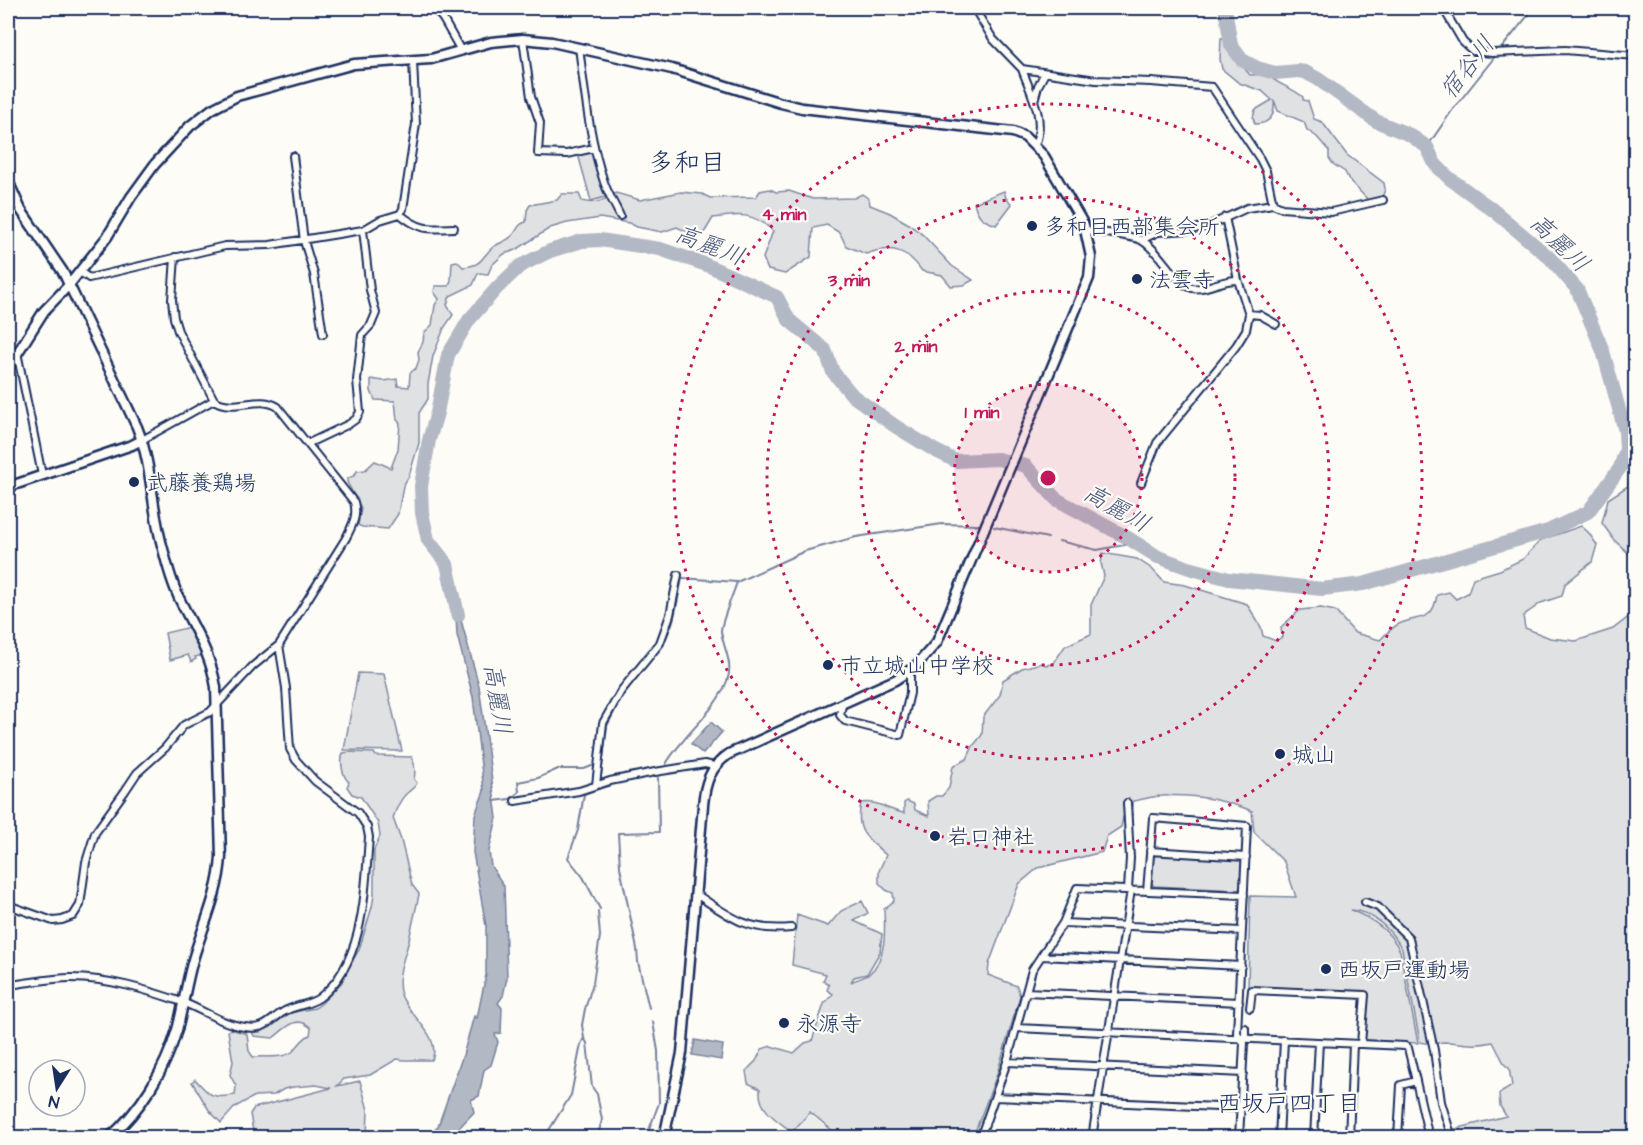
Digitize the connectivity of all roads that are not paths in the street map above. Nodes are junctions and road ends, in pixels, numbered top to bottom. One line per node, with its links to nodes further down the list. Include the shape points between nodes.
1 (434, 8): 6 (street)
2 (974, 8): 9 (street, via 993,39)
3 (1443, 8): 7 (street, via 1468,48 1480,52 1564,50)
4 (523, 39): 5 (street); 6 (street); 13 (street, via 531,97 540,123 538,153 567,154)
5 (579, 47): 12 (street, via 672,69 781,104 1010,131); 13 (street)
6 (460, 50): 8 (street)
7 (1635, 56)
8 (414, 61): 18 (street, via 416,124); 27 (street, via 354,64 237,96 212,109 190,126 156,164)
9 (1022, 69): 10 (street); 11 (street)
10 (1044, 73): 11 (street); 17 (street, via 1112,82 1212,87 1260,159)
11 (1034, 102): 12 (street, via 1040,125)
12 (1035, 146): 23 (street)
13 (594, 148): 19 (street, via 604,184)
14 (293, 156): 25 (street)
15 (8, 182): 29 (street, via 21,210)
16 (1383, 200): 17 (street, via 1331,212)
17 (1273, 204): 20 (street)
18 (400, 214): 21 (street, via 422,229); 22 (street)
19 (620, 216)
20 (1225, 217): 24 (street, via 1197,229 1158,232); 28 (street)
21 (454, 228)
22 (363, 230): 25 (street); 37 (street, via 376,313 362,335 357,380 360,412 349,424)
23 (1086, 230): 24 (street); 43 (street, via 1091,257 1089,278 941,635)
24 (1141, 240): 28 (street, via 1190,287 1199,289)
25 (304, 241): 26 (street, via 225,246); 32 (street, via 314,274)
26 (175, 257): 27 (street, via 89,278); 35 (street, via 174,318)
27 (80, 272): 29 (street)
28 (1238, 280): 30 (street)
29 (69, 285): 33 (street, via 44,311); 36 (street)
30 (1249, 314): 31 (street); 39 (street, via 1246,330 1236,346 1157,443)
31 (1276, 324)
32 (323, 334)
33 (17, 351): 34 (street); 38 (street)
34 (8, 368)
35 (214, 400): 36 (street); 37 (street, via 230,406 268,401)
36 (142, 440): 38 (street); 45 (street, via 162,547 178,596 212,665)
37 (309, 443): 42 (street, via 357,511 346,538)
38 (42, 475): 40 (street)
39 (1141, 483)
40 (8, 487)
41 (678, 575): 47 (street, via 660,643 621,691 603,723)
42 (279, 645): 45 (street); 69 (street, via 290,749 315,781 358,813 367,827 361,922 346,962 330,987 316,1000 285,1011 272,1022 246,1028)
43 (910, 672): 44 (street); 44 (street, via 910,693 900,735 845,721 840,715)
44 (842, 705): 46 (street, via 729,754)
45 (216, 706): 57 (street, via 184,725 137,773 95,833 80,905 73,916 53,921); 69 (street, via 220,877 195,951)
46 (714, 766): 47 (street, via 685,767); 54 (street, via 704,794)
47 (596, 785): 48 (street)
48 (515, 801)
49 (1127, 803): 52 (street)
50 (1150, 851): 51 (street); 51 (street, via 1154,818 1247,826); 53 (street)
51 (1246, 856): 55 (street)
52 (1129, 889): 53 (street); 58 (street, via 1077,888); 59 (street)
53 (1147, 891): 55 (street)
54 (696, 894): 60 (street, via 749,926); 87 (street, via 682,1053)
55 (1244, 895): 61 (street)
56 (1365, 902): 98 (street, via 1378,907 1409,938 1434,1050 1441,1102)
57 (8, 905)
58 (1063, 923): 59 (street); 62 (street)
59 (1125, 925): 61 (street); 63 (street)
60 (792, 928)
61 (1242, 931): 64 (street)
62 (1041, 956): 63 (street); 66 (street)
63 (1120, 961): 64 (street); 67 (street)
64 (1240, 966): 68 (street)
65 (8, 985): 69 (street, via 71,978 93,980 117,983)
66 (1026, 992): 67 (street); 71 (street)
67 (1114, 996): 68 (street); 73 (street)
68 (1239, 1002): 74 (street, via 1237,1033)
69 (183, 1003): 86 (street, via 176,1031 154,1082)
70 (1250, 1008): 78 (street, via 1252,990 1365,995)
71 (1017, 1028): 73 (street); 79 (street)
72 (1245, 1028): 74 (street)
73 (1109, 1033): 74 (street); 80 (street)
74 (1243, 1038): 75 (street); 81 (street)
75 (1284, 1040): 76 (street); 93 (street)
76 (1319, 1042): 77 (street); 94 (street)
77 (1353, 1044): 78 (street); 95 (street)
78 (1362, 1044): 82 (street, via 1407,1047)
79 (1006, 1062): 80 (street); 83 (street)
80 (1103, 1067): 81 (street); 84 (street)
81 (1242, 1073): 85 (street)
82 (1416, 1081): 96 (street, via 1401,1085); 97 (street)
83 (994, 1097): 84 (street); 88 (street)
84 (1098, 1101): 85 (street); 91 (street)
85 (1240, 1108): 92 (street)
86 (109, 1137)
87 (664, 1137)
88 (980, 1137)
89 (1033, 1137): 90 (street)
90 (1080, 1137)
91 (1092, 1137)
92 (1239, 1137)
93 (1279, 1137)
94 (1314, 1137)
95 (1349, 1137)
96 (1398, 1137)
97 (1429, 1137)
98 (1452, 1137)

